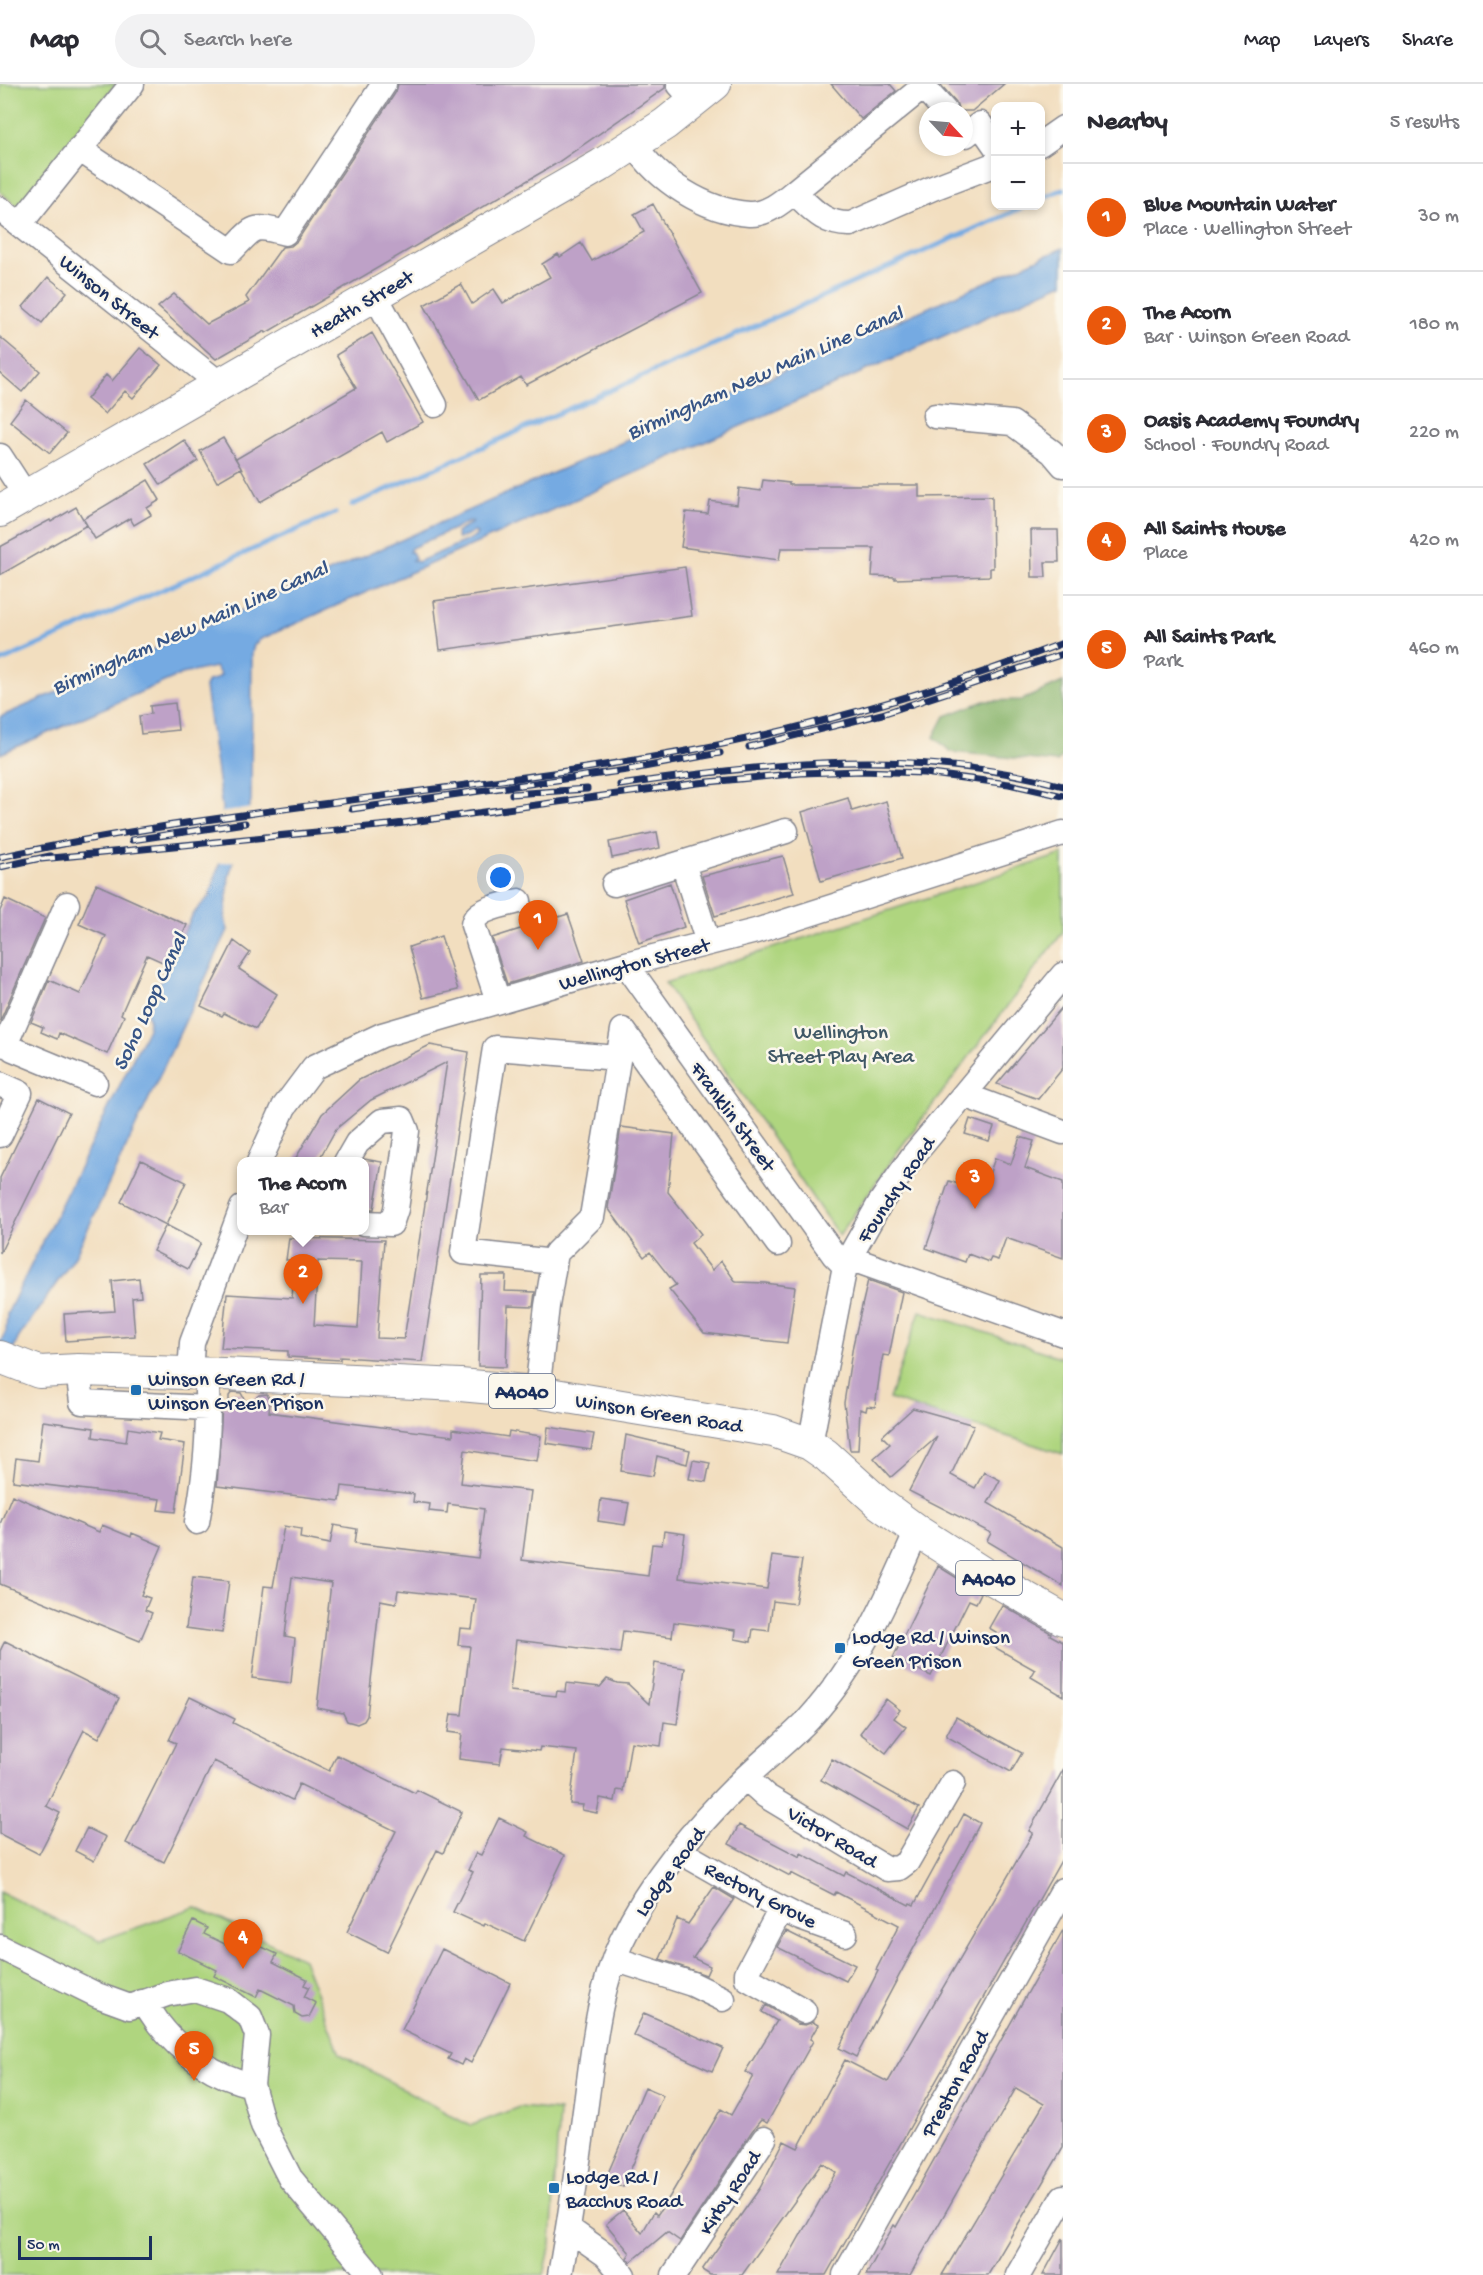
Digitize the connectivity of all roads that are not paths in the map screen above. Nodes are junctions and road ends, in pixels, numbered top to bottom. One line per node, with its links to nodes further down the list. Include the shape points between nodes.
1 (132, 84): 10 (street)
2 (384, 84): 10 (street, via 285,233 254,228 231,251)
3 (696, 90): 9 (main road, Heath Street)
4 (937, 102): 12 (street, via 923,87)
5 (1063, 128): 8 (street)
6 (973, 130): 7 (street, via 980,124)
7 (991, 140)
8 (1045, 141)
9 (634, 144): 12 (street, via 656,171 684,192 717,206 750,214 777,205); 15 (main road, Heath Street)
10 (80, 149): 14 (street)
11 (991, 166): 12 (street, via 851,224 837,225 817,214)
12 (794, 192)
13 (0, 208): 14 (street, Winson Street)
14 (20, 224): 16 (street, Winson Street)
15 (375, 295): 16 (main road, Heath Street); 17 (street)
16 (220, 384): 21 (main road, Heath Street)
17 (435, 405)
18 (935, 416): 20 (street, via 1012,423 1052,452)
19 (0, 456): 21 (street)
20 (1063, 465)
21 (13, 504)
22 (786, 831): 24 (street)
23 (1063, 832): 28 (street, Wellington Street)
24 (683, 863): 25 (street); 28 (street)
25 (614, 884)
26 (519, 901): 31 (street, via 474,919)
27 (67, 904): 32 (street)
28 (708, 943): 29 (street, Wellington Street)
29 (626, 964): 31 (street, Wellington Street); 45 (street, Franklin Street, via 834,1255)
30 (1063, 975): 36 (street, Foundry Road)
31 (498, 1001): 39 (street, Wellington Street, via 382,1035 314,1067 284,1107)
32 (6, 1046): 34 (street); 35 (street)
33 (618, 1058): 43 (street, via 623,1030); 44 (street, via 592,1217 556,1253); 44 (street, via 495,1048 463,1252)
34 (95, 1083)
35 (7, 1086): 38 (street)
36 (964, 1095): 37 (street); 45 (street, Foundry Road, via 912,1157)
37 (1063, 1132)
38 (0, 1135)
39 (260, 1157)
40 (348, 1157): 42 (street, via 357,1143 382,1121 402,1119 407,1131 396,1209 391,1224)
41 (237, 1222): 49 (street, via 192,1343)
42 (369, 1223)
43 (778, 1244)
44 (554, 1262): 50 (street)
45 (847, 1262): 46 (street); 52 (street, Foundry Road)
46 (1063, 1334)
47 (0, 1357): 48 (main road, Winson Green Road / A4040, via 35,1370)
48 (78, 1370): 49 (main road, Winson Green Road / A4040); 51 (street, via 82,1402)
49 (198, 1374): 50 (main road, Winson Green Road / A4040); 51 (street)
50 (537, 1392): 52 (main road, Winson Green Road / A4040, via 773,1431)
51 (208, 1408): 53 (street, via 205,1477)
52 (810, 1444): 54 (main road, Winson Green Road / A4040)
53 (197, 1522)
54 (917, 1531): 55 (main road, A4040); 56 (street, Lodge Road, via 858,1655 809,1719)
55 (1063, 1619)
56 (746, 1778): 57 (street, Victor Road, via 766,1796 887,1869 899,1868 907,1862); 58 (street, Lodge Road)
57 (952, 1782)
58 (679, 1851): 60 (street, Rectory Grove); 63 (street, Lodge Road, via 648,1892)
59 (1063, 1890): 75 (street, Preston Road)
60 (781, 1909): 61 (street, Rectory Grove); 66 (street, via 747,1978)
61 (845, 1934)
62 (0, 1947): 65 (street, via 97,1995 130,2007)
63 (614, 1959): 64 (street, via 692,1984); 70 (street, Lodge Road, via 594,2043)
64 (723, 1999)
65 (142, 2002): 67 (street, via 198,2062 234,2081); 67 (street, via 195,1989 228,2000 250,2017 257,2035)
66 (804, 2011)
67 (252, 2085): 71 (street, via 263,2125 290,2178)
68 (764, 2139): 74 (street, Kirby Road)
69 (1063, 2197): 76 (street)
70 (568, 2229): 72 (street, Lodge Road); 73 (street, via 606,2255)
71 (371, 2275)
72 (560, 2275)
73 (623, 2275)
74 (674, 2275)
75 (846, 2275)
76 (1018, 2275)

